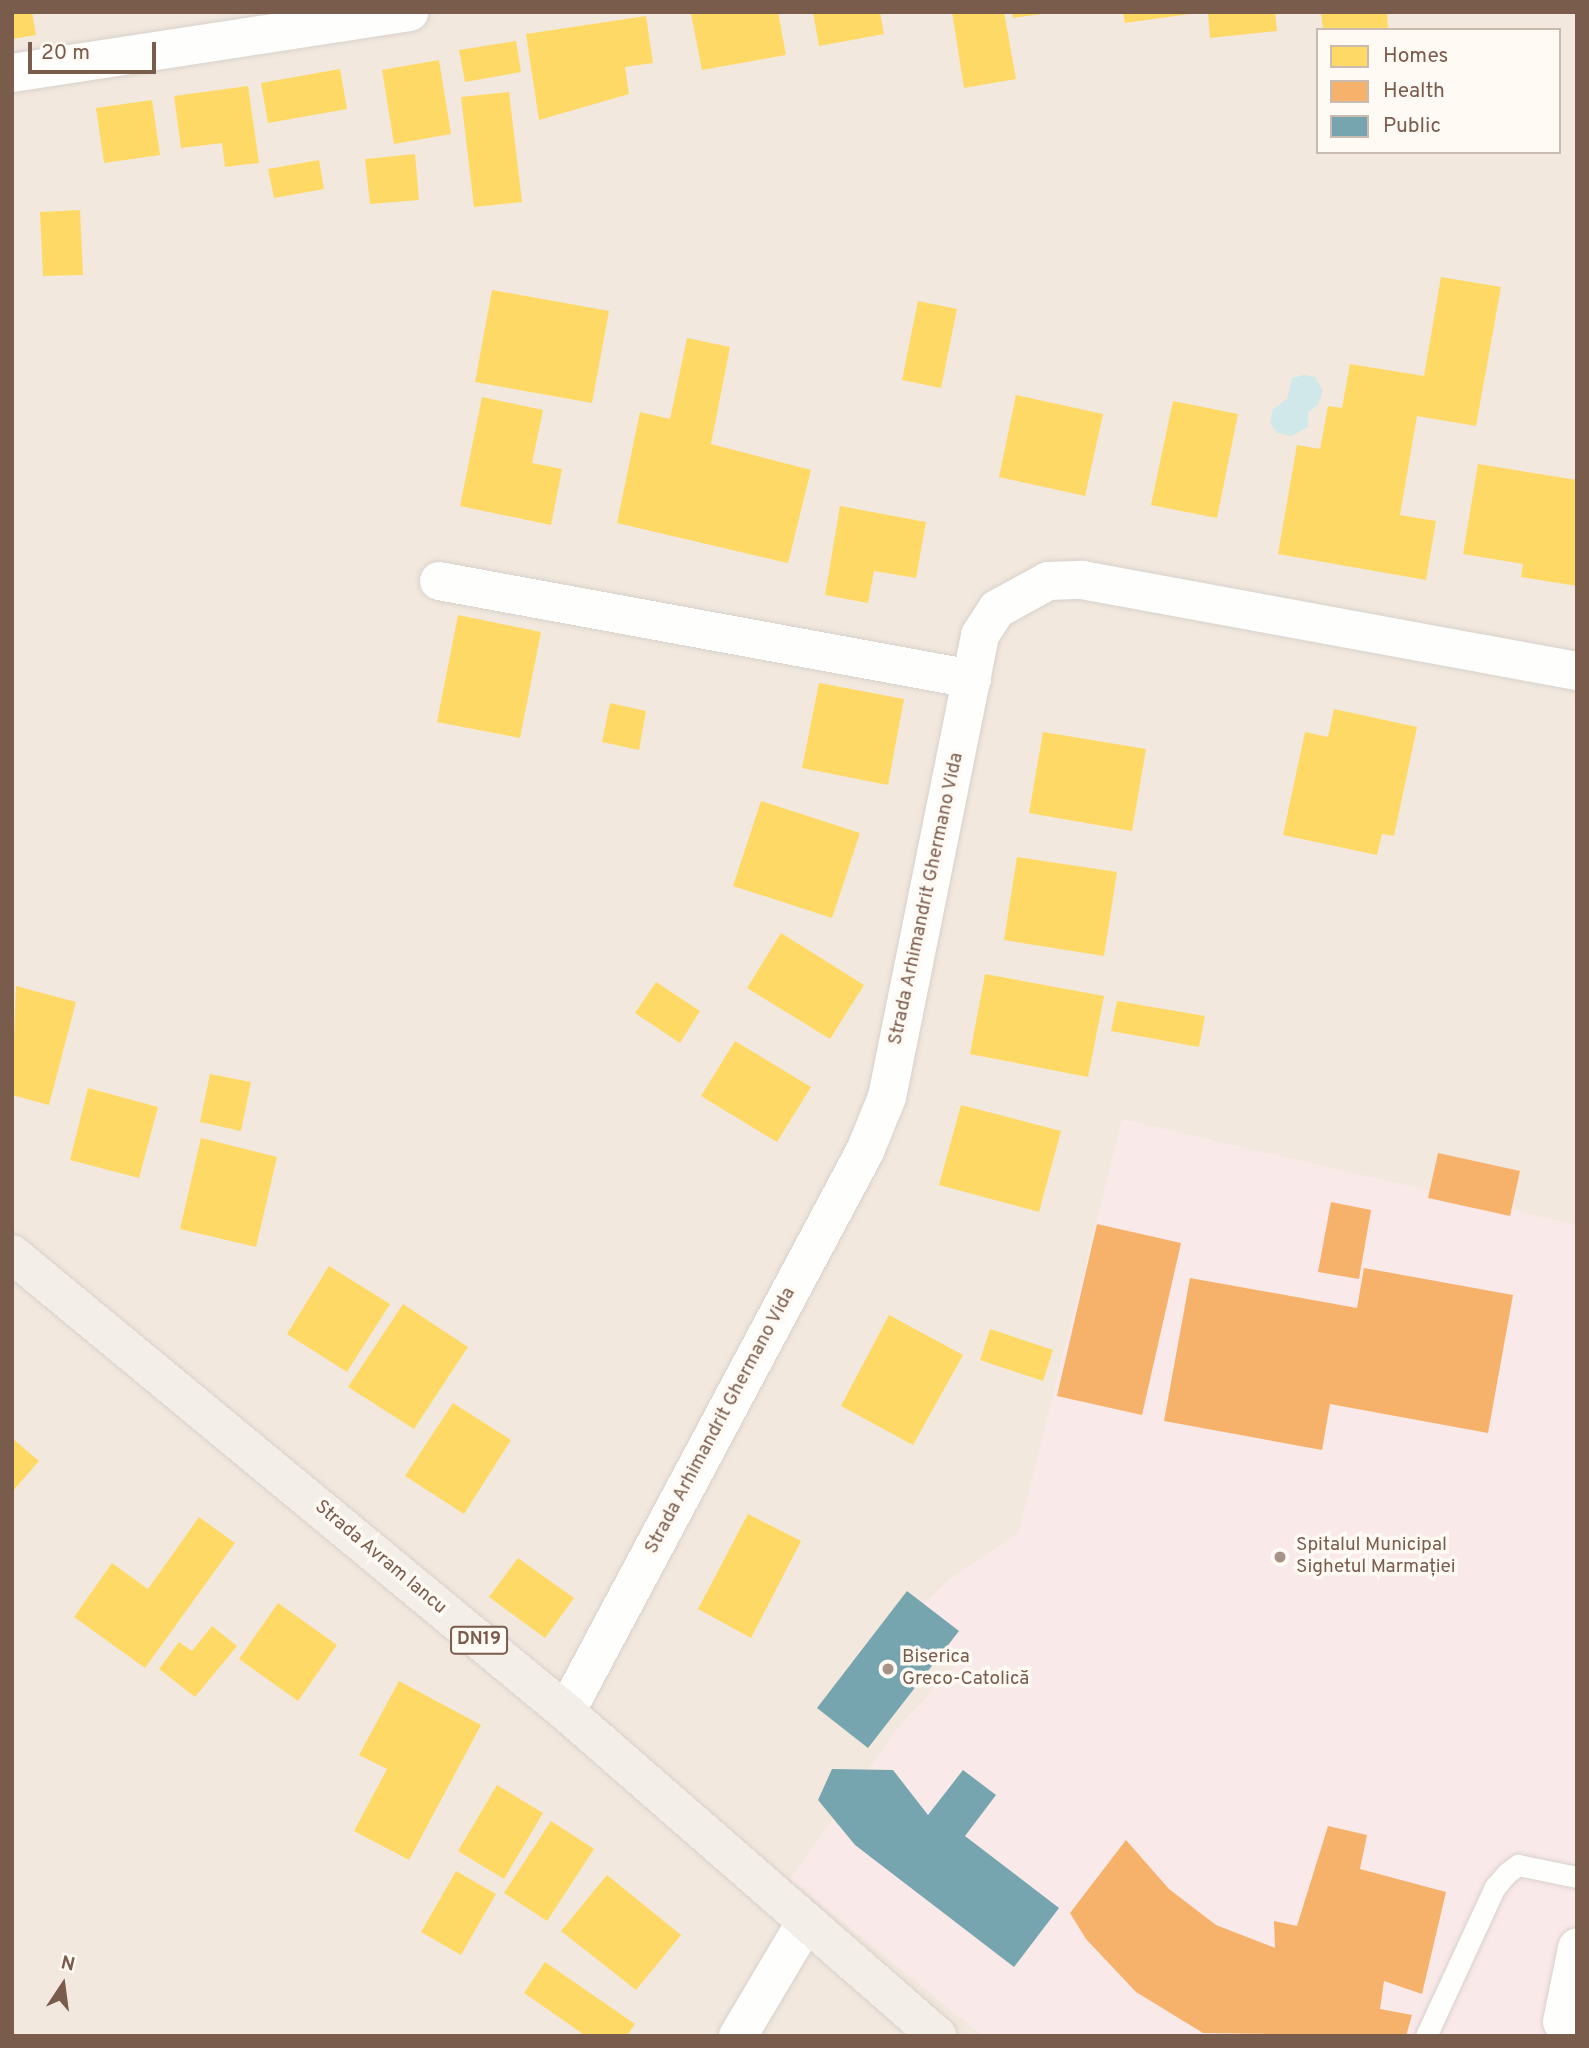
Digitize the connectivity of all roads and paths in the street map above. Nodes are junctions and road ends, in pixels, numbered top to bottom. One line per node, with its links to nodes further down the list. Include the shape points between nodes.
1 (409, 12): 2 (street)
2 (12, 73)
3 (439, 581): 5 (street)
4 (1577, 671): 5 (street, Strada Arhimandrit Ghermano Vida, via 1082,580 1048,581 997,609 980,635)
5 (972, 679): 7 (street, Strada Arhimandrit Ghermano Vida, via 887,1097 865,1151)
6 (12, 1254): 7 (main road, Strada Avram Iancu / DN19)
7 (566, 1712): 9 (main road, Strada Avram Iancu / DN19)
8 (1577, 1877): 14 (lane, via 1518,1865 1507,1874 1495,1887)
9 (805, 1923): 12 (street); 13 (main road, Strada Avram Iancu / DN19)
10 (1577, 1948): 11 (street)
11 (1562, 2022)
12 (738, 2036)
13 (937, 2036)
14 (1426, 2036)

